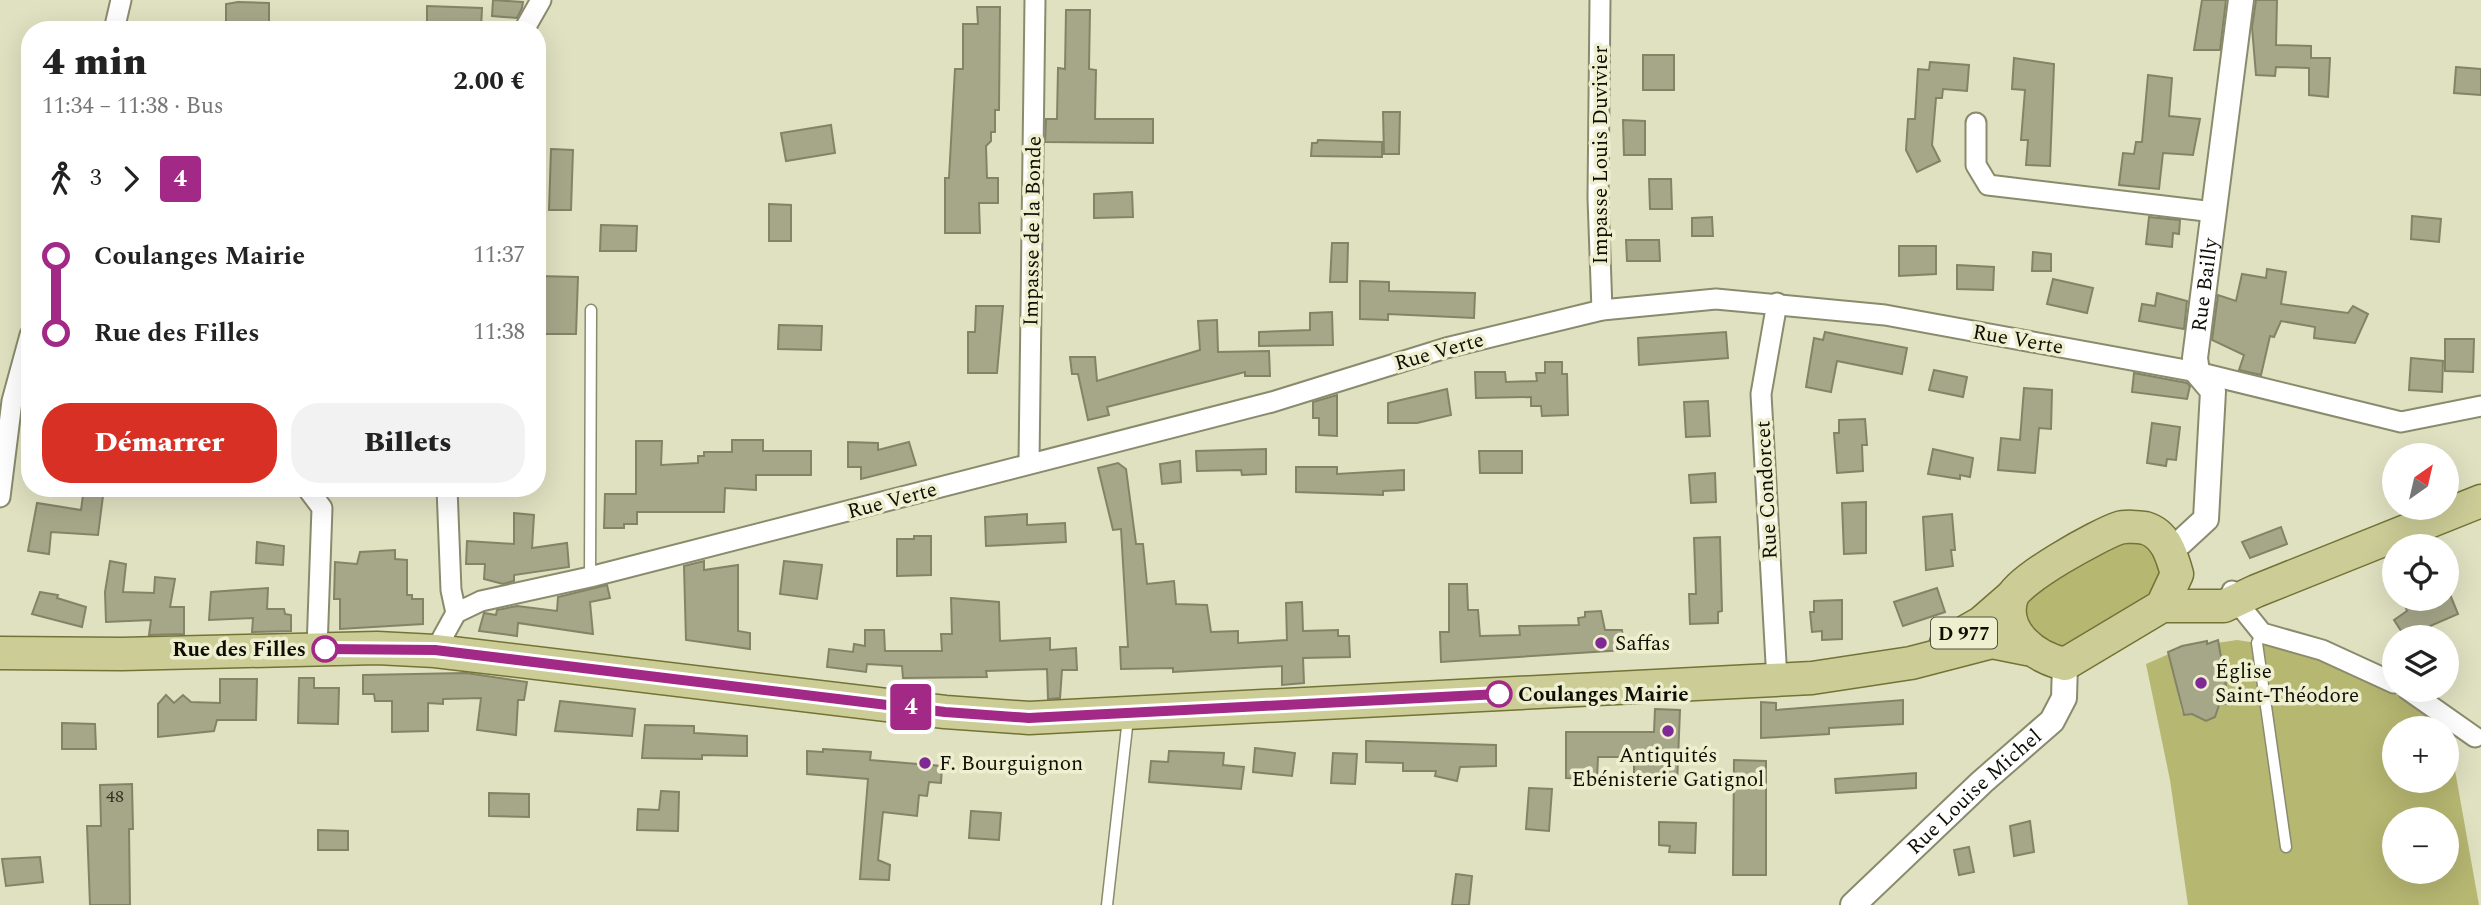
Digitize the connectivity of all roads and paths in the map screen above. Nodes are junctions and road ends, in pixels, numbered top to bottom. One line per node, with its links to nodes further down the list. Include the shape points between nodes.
1 (121, 0): 6 (street)
2 (541, 0): 7 (street)
3 (1035, 0): 16 (street, Impasse de la Bonde)
4 (1600, 0): 12 (street, Impasse Louis Duvivier)
5 (2241, 0): 9 (street, Rue Bailly)
6 (116, 21)
7 (529, 21)
8 (1976, 123): 9 (street, via 1976,165 1989,185)
9 (2214, 212): 14 (street, Rue Bailly)
10 (1777, 303): 12 (street, Rue Verte, via 1716,299); 14 (street, Rue Verte, via 1885,315); 34 (street, Rue Condorcet, via 1761,394)
11 (591, 310): 22 (lane)
12 (1602, 310): 16 (street, Rue Verte, via 1446,348 1272,402)
13 (21, 368): 17 (street, via 12,401)
14 (2197, 372): 15 (street, Rue Verte, via 2400,422); 21 (street, Rue Bailly, via 2213,391 2206,519 2180,543)
15 (2481, 406)
16 (1029, 463): 22 (street, Rue Verte)
17 (0, 497)
18 (314, 497): 28 (street, via 322,508)
19 (447, 497): 26 (street)
20 (2481, 501): 23 (main road)
21 (2173, 561): 23 (main road, via 2189,583); 24 (main road, via 2147,528 2120,527 2028,577); 25 (main road)
22 (590, 578): 26 (street, Rue Verte, via 481,601)
23 (2242, 595): 25 (main road, via 2224,606); 27 (street)
24 (2012, 596): 29 (main road, via 2012,617); 32 (main road, D 977, via 1981,623)
25 (2162, 606): 33 (main road)
26 (456, 613): 30 (street)
27 (2262, 632): 35 (street, via 2322,650); 39 (lane, via 2257,643)
28 (317, 649): 30 (main road, D 977); 31 (main road, D 977)
29 (2027, 649): 32 (main road, D 977, via 1992,642); 33 (main road)
30 (435, 650): 37 (main road, D 977, via 945,712 1029,718)
31 (0, 653)
32 (1911, 663): 34 (main road, D 977, via 1863,672)
33 (2065, 664): 41 (street, Rue Louise Michel, via 2064,698 2052,721)
34 (1779, 678): 37 (main road, D 977)
35 (2382, 678)
36 (2425, 702): 38 (street)
37 (1128, 714): 40 (lane)
38 (2475, 737)
39 (2286, 846)
40 (1107, 905)
41 (1853, 905)

